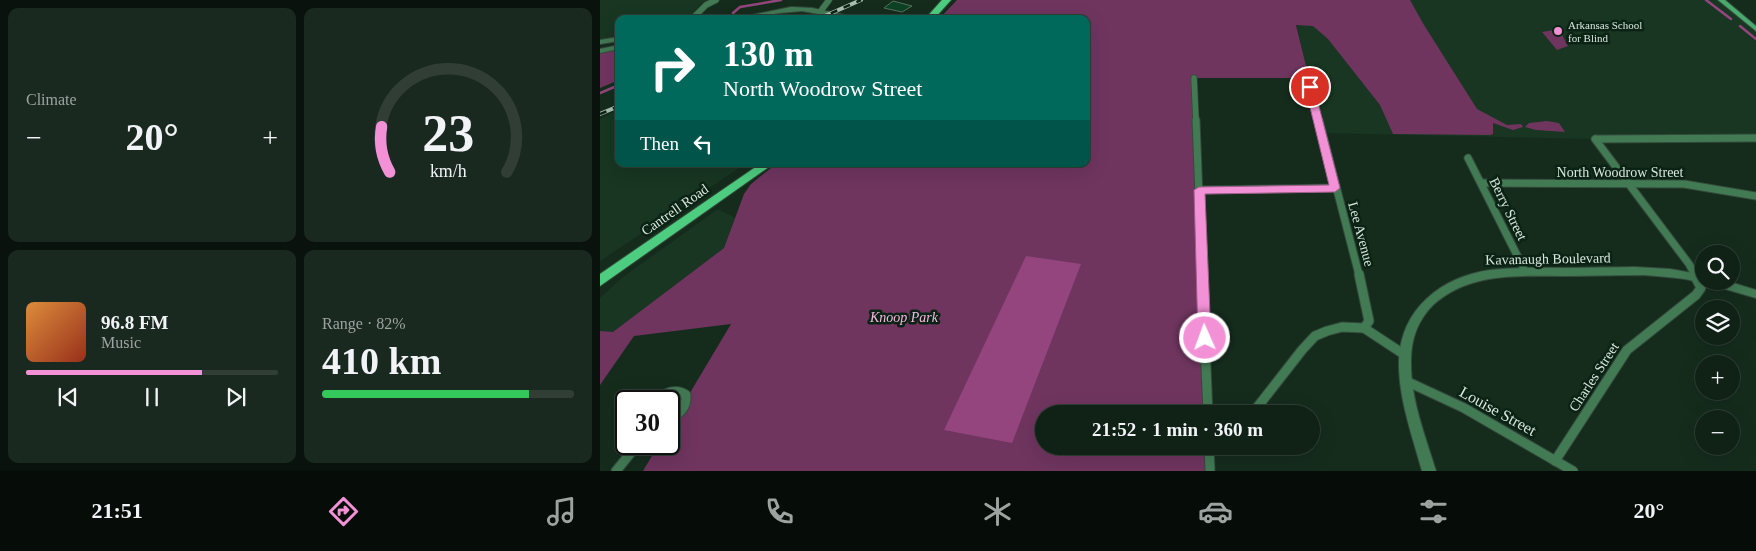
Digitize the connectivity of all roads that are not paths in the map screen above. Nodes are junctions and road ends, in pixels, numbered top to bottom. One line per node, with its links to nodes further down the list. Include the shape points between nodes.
1 (716, 0): 6 (street)
2 (829, 0): 5 (street)
3 (947, 0): 10 (main road)
4 (1721, 0): 11 (main road)
5 (820, 12): 7 (street, via 802,10); 8 (street); 9 (street)
6 (696, 15)
7 (765, 15)
8 (799, 15)
9 (837, 15)
10 (933, 15)
11 (1755, 26)
12 (615, 40): 13 (street)
13 (600, 42)
14 (615, 48): 15 (street)
15 (600, 51)
16 (1194, 78): 24 (street)
17 (1310, 87): 23 (street, Lee Avenue)
18 (1756, 138): 22 (street, via 1596,139)
19 (1468, 158): 21 (street, Berry Street)
20 (762, 167): 29 (main road, Cantrell Road)
21 (1482, 183): 22 (street, North Woodrow Street); 26 (street, Berry Street)
22 (1629, 184): 25 (street, North Woodrow Street, via 1684,184); 27 (street)
23 (1335, 188): 24 (street); 33 (street, Lee Avenue, via 1367,305 1369,321)
24 (1199, 190): 37 (street)
25 (1756, 196)
26 (1525, 271): 28 (street, Kavanaugh Boulevard, via 1645,272); 34 (street, Kavanaugh Boulevard, via 1478,276 1444,289 1417,317 1408,336)
27 (1695, 272)
28 (1695, 278)
29 (600, 281)
30 (1740, 289): 32 (street)
31 (1699, 290): 42 (street, Charles Street, via 1627,350)
32 (1756, 294)
33 (1364, 328): 34 (street); 38 (street, via 1342,327 1315,336)
34 (1405, 355): 35 (street, Kavanaugh Boulevard)
35 (1406, 380): 42 (street, Louise Street, via 1464,408); 45 (street, Kavanaugh Boulevard)
36 (680, 392): 39 (street, via 686,395 686,406)
37 (1208, 405)
38 (1259, 405)
39 (680, 413)
40 (629, 455): 43 (street)
41 (1209, 455): 44 (street)
42 (1554, 460): 46 (street, Louise Street)
43 (616, 471)
44 (1210, 471)
45 (1429, 471)
46 (1572, 471)

